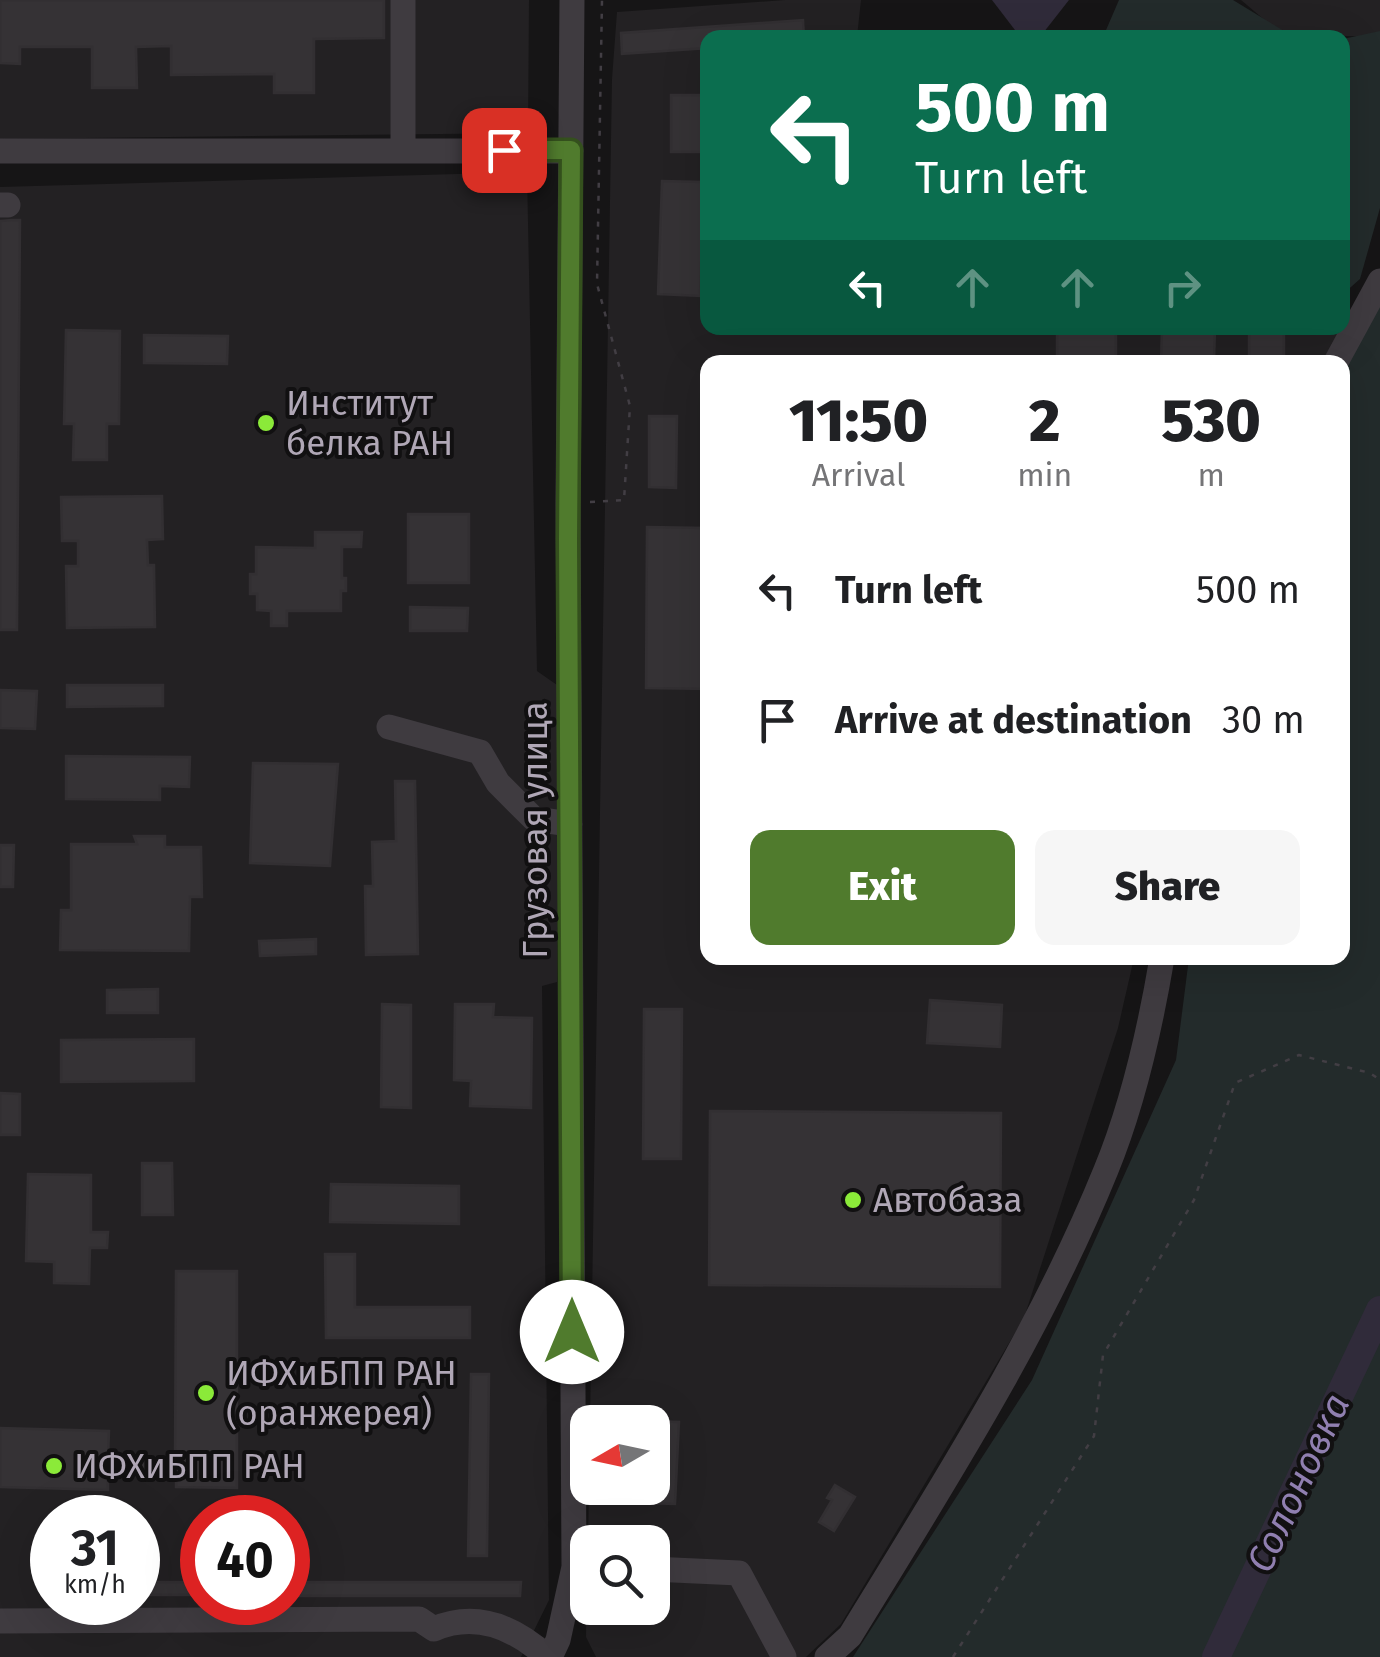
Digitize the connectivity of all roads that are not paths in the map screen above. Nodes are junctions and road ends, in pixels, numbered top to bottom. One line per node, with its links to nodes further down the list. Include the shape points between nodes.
1 (402, 0): 5 (street)
2 (572, 0): 3 (street, Грузовая улица)
3 (571, 150): 5 (street); 9 (street, Грузовая улица)
4 (0, 151): 5 (street)
5 (404, 151)
6 (1380, 281): 7 (street)
7 (1340, 355)
8 (390, 727): 9 (street, via 480,752 498,783 534,819)
9 (570, 824): 11 (street, Грузовая улица)
10 (1161, 965): 17 (street, via 1149,1034 1108,1167 1048,1300 979,1427 850,1636)
11 (579, 1525)
12 (670, 1570): 16 (street, via 738,1572)
13 (570, 1600): 15 (street, Грузовая улица)
14 (0, 1621): 15 (street, via 419,1620 434,1630 446,1622 503,1626)
15 (549, 1657)
16 (784, 1657)
17 (827, 1657)

